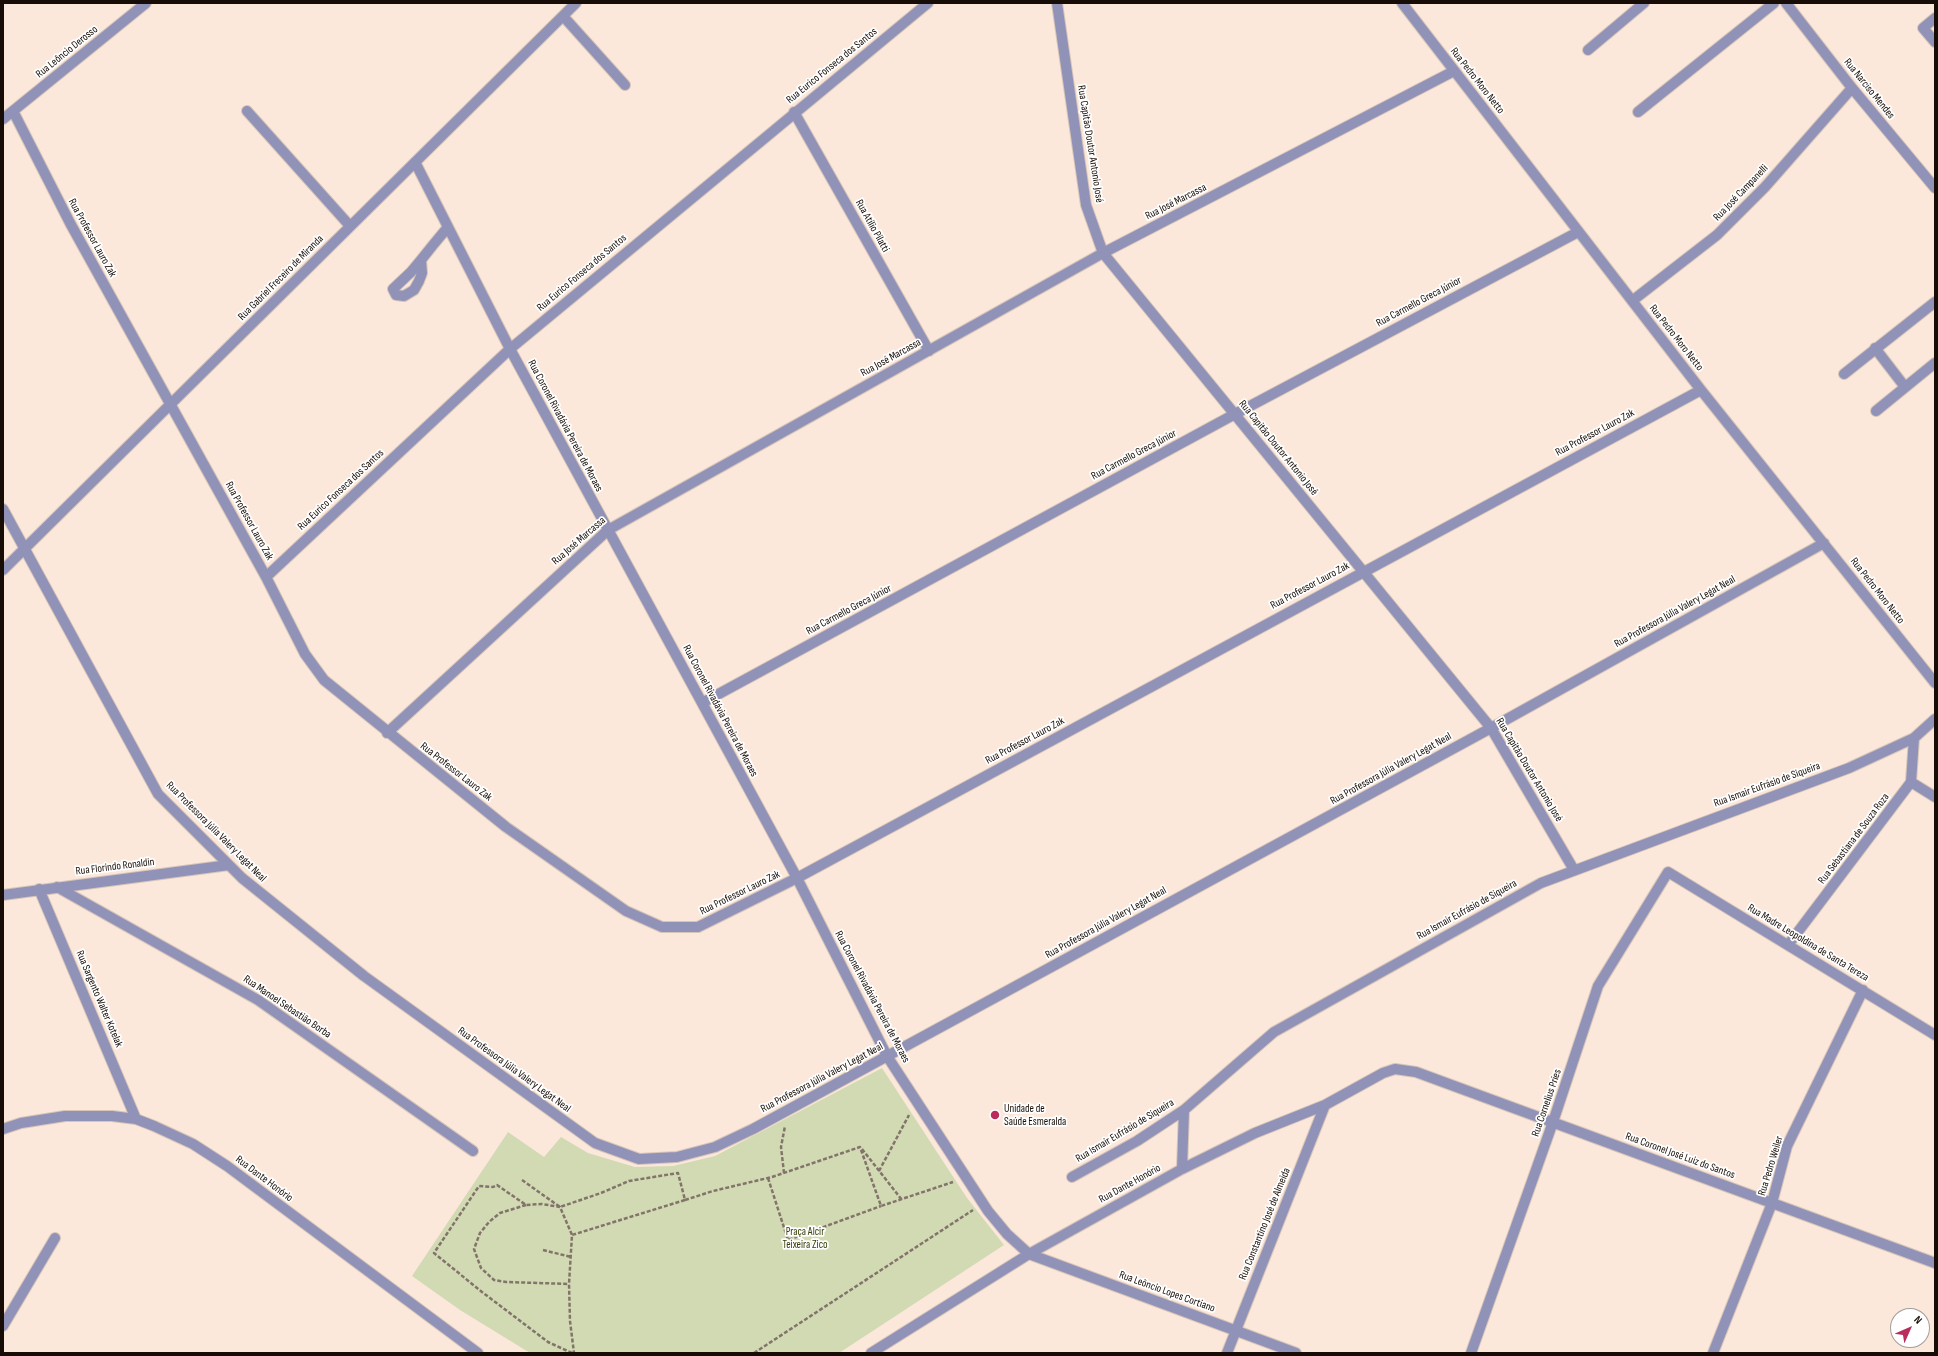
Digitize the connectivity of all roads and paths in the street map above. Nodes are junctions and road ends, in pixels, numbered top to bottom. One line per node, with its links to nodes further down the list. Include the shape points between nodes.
1 (146, 3): 16 (street, Rua Leôncio Derosso)
2 (576, 3): 9 (street, Rua Gabriel Freceiro de Miranda)
3 (928, 3): 18 (street, Rua Eurico Fonseca dos Santos)
4 (1057, 3): 26 (street, Rua Capitão Doutor Antonio José, via 1086,205)
5 (1402, 3): 13 (street, Rua Pedro Moro Netto)
6 (1644, 3): 12 (street)
7 (1774, 3): 19 (street)
8 (1786, 3): 15 (street, Rua Narciso Mendes)
9 (563, 16): 14 (street); 21 (street, Rua Gabriel Freceiro de Miranda)
10 (1935, 18): 11 (street, via 1923,28)
11 (1935, 42)
12 (1588, 50)
13 (1454, 71): 25 (street, Rua Pedro Moro Netto); 26 (street, Rua José Marcassa)
14 (625, 85)
15 (1852, 88): 22 (street, Rua Narciso Mendes); 28 (street, Rua José Campanelli, via 1765,187 1717,235)
16 (13, 111): 20 (street, Rua Leôncio Derosso); 37 (street, Rua Professor Lauro Zak, via 70,223)
17 (247, 111): 23 (street)
18 (794, 112): 31 (street, Rua Eurico Fonseca dos Santos); 32 (street, Rua Atílio Pilatti)
19 (1638, 112)
20 (3, 120)
21 (415, 162): 23 (street, Rua Gabriel Freceiro de Miranda); 24 (street, Rua Coronel Rivadávia Pereira de Moraes)
22 (1935, 188)
23 (350, 226): 37 (street, Rua Gabriel Freceiro de Miranda)
24 (448, 227): 27 (street); 31 (street, Rua Coronel Rivadávia Pereira de Moraes)
25 (1578, 232): 28 (street, Rua Pedro Moro Netto); 39 (street, Rua Carmello Greca Júnior)
26 (1103, 253): 32 (street, Rua José Marcassa); 39 (street, Rua Capitão Doutor Antonio José)
27 (420, 260)
28 (1632, 301): 36 (street, Rua Pedro Moro Netto)
29 (1935, 302): 30 (street)
30 (1875, 348): 34 (street); 35 (street)
31 (510, 349): 41 (street, Rua Coronel Rivadávia Pereira de Moraes); 46 (street, Rua Eurico Fonseca dos Santos)
32 (929, 351): 41 (street, Rua José Marcassa)
33 (1935, 363): 35 (street)
34 (1844, 374)
35 (1905, 387): 38 (street)
36 (1701, 390): 42 (street, Rua Pedro Moro Netto); 45 (street, Rua Professor Lauro Zak)
37 (171, 404): 43 (street, Rua Gabriel Freceiro de Miranda); 46 (street, Rua Professor Lauro Zak)
38 (1876, 411)
39 (1235, 414): 45 (street, Rua Capitão Doutor Antonio José); 48 (street, Rua Carmello Greca Júnior)
40 (3, 509): 43 (street, Rua Professora Júlia Valery Legat Neal)
41 (608, 530): 48 (street, Rua Coronel Rivadávia Pereira de Moraes); 51 (street, Rua José Marcassa)
42 (1824, 543): 47 (street, Rua Pedro Moro Netto); 50 (street, Rua Professora Júlia Valery Legat Neal)
43 (25, 550): 44 (street, Rua Gabriel Freceiro de Miranda); 55 (street, Rua Professora Júlia Valery Legat Neal, via 158,794)
44 (3, 570)
45 (1363, 571): 50 (street, Rua Capitão Doutor Antonio José); 58 (street, Rua Professor Lauro Zak)
46 (266, 577): 51 (street, Rua Professor Lauro Zak, via 305,654 324,680)
47 (1935, 683)
48 (702, 703): 58 (street, Rua Coronel Rivadávia Pereira de Moraes)
49 (1935, 719): 52 (street, Rua Ismair Eufrásio de Siqueira)
50 (1491, 728): 56 (street, Rua Capitão Doutor Antonio José); 65 (street, Rua Professora Júlia Valery Legat Neal)
51 (387, 733): 58 (street, Rua Professor Lauro Zak, via 506,826 590,887 626,911 662,927 698,927)
52 (1914, 738): 53 (street); 56 (street, Rua Ismair Eufrásio de Siqueira, via 1849,768)
53 (1911, 782): 54 (street); 62 (street, Rua Sebastiana de Souza Roza)
54 (1935, 798)
55 (229, 865): 59 (street, Rua Florindo Ronaldin); 65 (street, Rua Professora Júlia Valery Legat Neal, via 364,976 595,1143 639,1159 676,1157 715,1147)
56 (1574, 870): 68 (street, Rua Ismair Eufrásio de Siqueira, via 1541,883 1274,1032)
57 (1668, 872): 62 (street, Rua Madre Leopoldina de Santa Tereza); 72 (street, Rua Cornelius Pries, via 1598,986)
58 (797, 878): 65 (street, Rua Coronel Rivadávia Pereira de Moraes)
59 (57, 886): 60 (street, Rua Florindo Ronaldin); 75 (street, Rua Manoel Sebastião Borba, via 258,1000)
60 (39, 889): 61 (street, Rua Florindo Ronaldin); 71 (street, Rua Sargento Walter Kotelak)
61 (3, 895)
62 (1788, 945): 63 (street, Rua Madre Leopoldina de Santa Tereza)
63 (1862, 990): 64 (street, Rua Madre Leopoldina de Santa Tereza); 85 (street, Rua Pedro Weiler, via 1787,1146)
64 (1935, 1035)
65 (888, 1056): 93 (street, Rua Coronel Rivadávia Pereira de Moraes, via 988,1211 1007,1234)
66 (1416, 1072): 67 (street, Rua Dante Honório, via 1395,1069 1383,1073); 72 (street, Rua Coronel José Luiz do Santos)
67 (1325, 1105): 76 (street, Rua Dante Honório, via 1255,1133); 98 (street, Rua Constantino José de Almeida)
68 (1184, 1110): 76 (street); 79 (street, Rua Ismair Eufrásio de Siqueira, via 1137,1141)
69 (911, 1111): 77 (path)
70 (786, 1119): 78 (path, via 780,1147)
71 (136, 1120): 73 (street, Rua Dante Honório, via 112,1116 65,1116 20,1123); 99 (street, Rua Dante Honório, via 193,1144 227,1166)
72 (1553, 1122): 85 (street, Rua Coronel José Luiz do Santos); 105 (street, Rua Cornelius Pries)
73 (3, 1129)
74 (860, 1147): 77 (path); 78 (path); 87 (path)
75 (473, 1151)
76 (1182, 1169): 93 (street, Rua Dante Honório)
77 (879, 1171): 84 (path)
78 (784, 1173): 80 (path)
79 (1072, 1177)
80 (768, 1178): 83 (path); 87 (path, via 788,1240)
81 (522, 1180): 88 (path)
82 (956, 1181): 84 (path)
83 (685, 1200): 88 (path, via 678,1173 629,1181); 90 (path)
84 (902, 1200): 87 (path)
85 (1772, 1203): 95 (street, Rua Coronel José Luiz do Santos); 106 (street, Rua Pedro Weiler)
86 (526, 1205): 88 (path); 96 (path, via 500,1213 480,1233 474,1249 481,1268 494,1280); 100 (path, via 497,1185 479,1186 434,1253 548,1342)
87 (881, 1206)
88 (560, 1207): 90 (path)
89 (976, 1209): 101 (path)
90 (572, 1235): 94 (path)
91 (55, 1238): 97 (street)
92 (543, 1250): 94 (path)
93 (1029, 1254): 98 (street, Rua Leôncio Lopes Cortiano); 102 (street, Rua Dante Honório)
94 (570, 1257): 96 (path)
95 (1935, 1263)
96 (569, 1284): 100 (path)
97 (3, 1326)
98 (1236, 1330): 103 (street, Rua Constantino José de Almeida); 104 (street, Rua Leôncio Lopes Cortiano)
99 (478, 1353)
100 (573, 1353)
101 (754, 1353)
102 (871, 1353)
103 (1227, 1353)
104 (1296, 1353)
105 (1471, 1353)
106 (1713, 1353)

